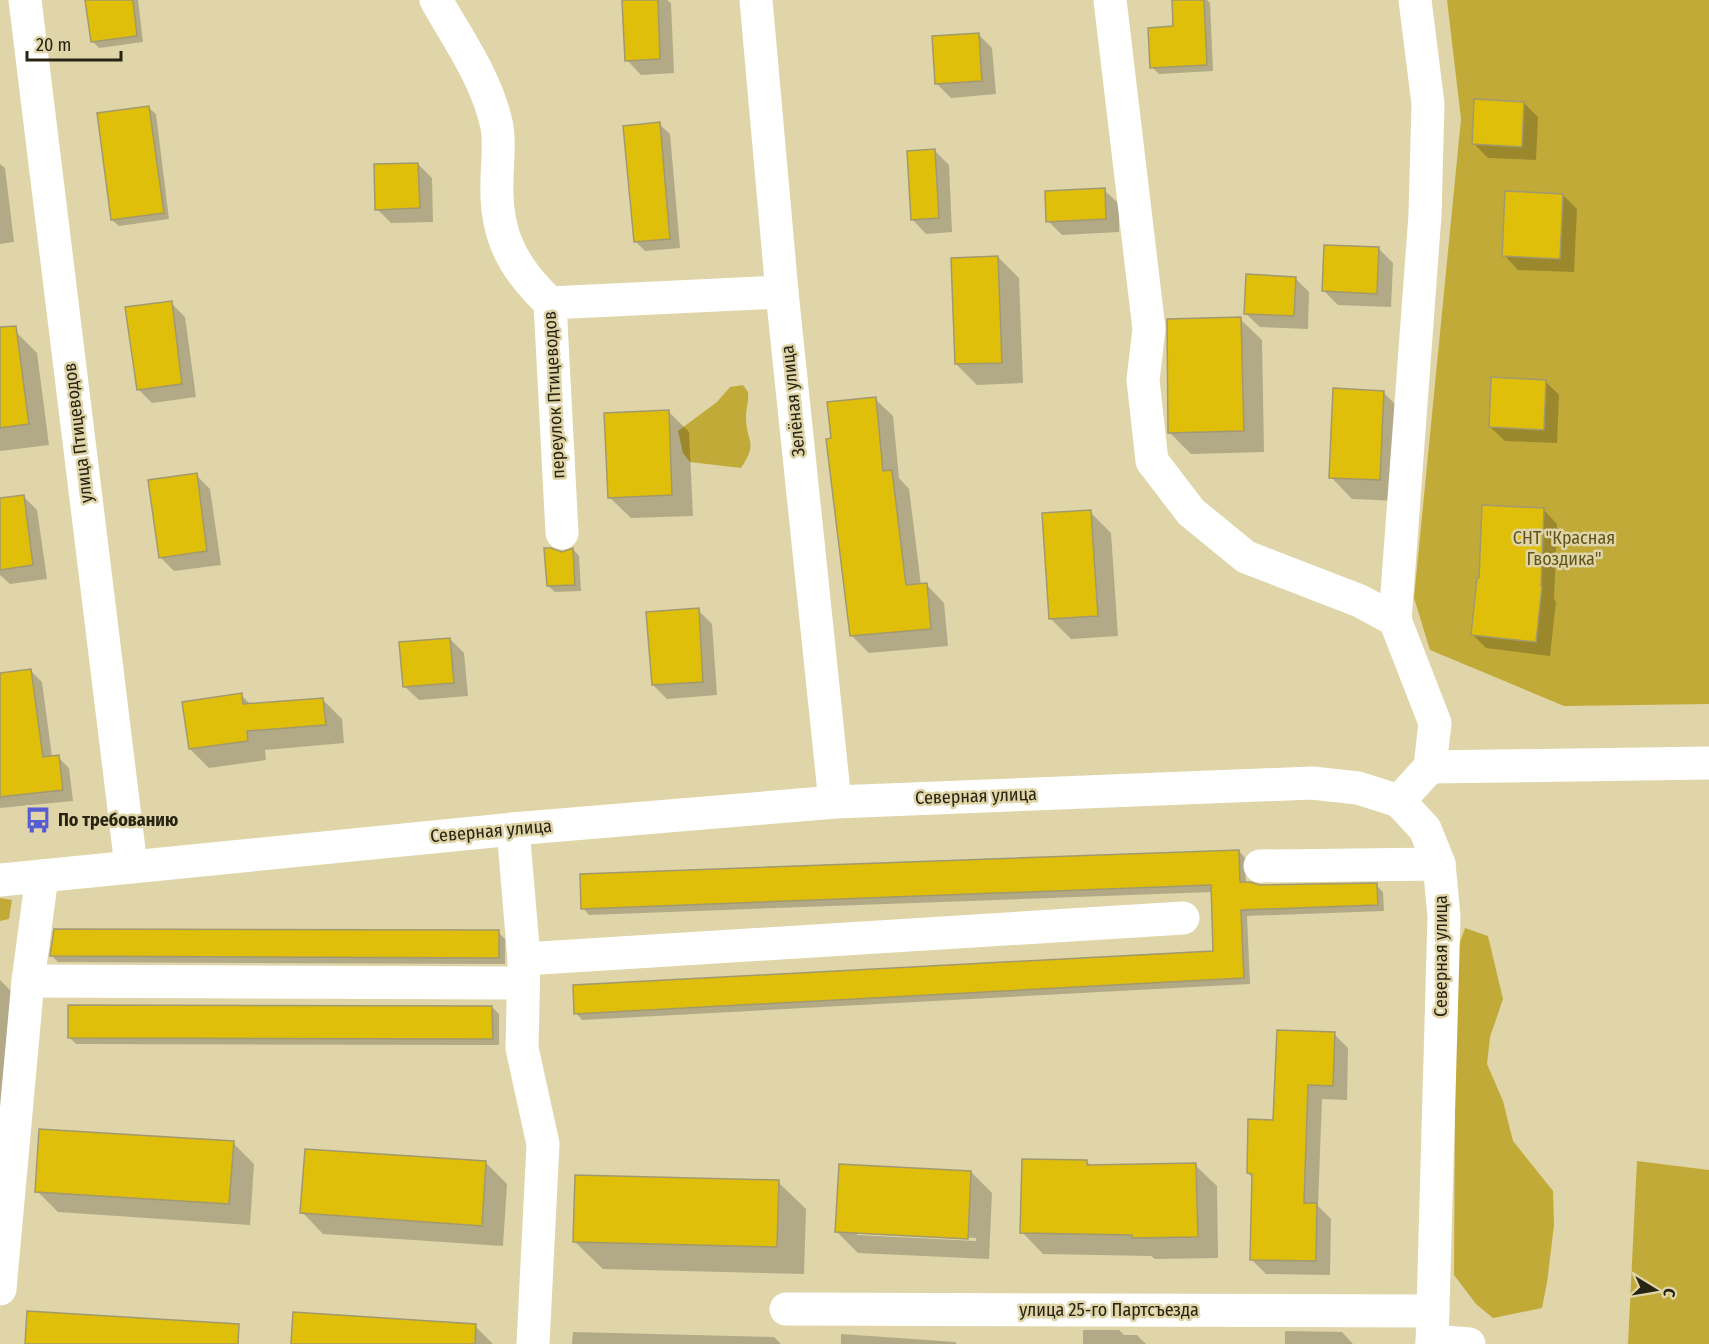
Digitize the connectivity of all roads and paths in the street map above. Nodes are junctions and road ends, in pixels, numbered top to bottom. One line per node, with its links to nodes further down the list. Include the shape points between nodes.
1 (25, 0): 16 (street, улица Птицеводов)
2 (436, 0): 7 (street, переулок Птицеводов, via 489,97 498,130 496,193 500,227 510,256)
3 (756, 0): 6 (street, Зелёная улица)
4 (1110, 0): 9 (street, via 1149,329 1143,380 1152,461 1191,512 1246,557 1360,601)
5 (1415, 0): 9 (street, via 1428,104 1425,215)
6 (782, 292): 7 (street); 13 (street, Зелёная улица)
7 (550, 303): 8 (street, переулок Птицеводов)
8 (562, 533)
9 (1395, 620): 11 (street, via 1435,723)
10 (1709, 764): 11 (street)
11 (1430, 767): 12 (street)
12 (1399, 801): 13 (street, Северная улица, via 1358,788 1312,783); 15 (street, Северная улица, via 1425,829)
13 (835, 802): 14 (street, Северная улица)
14 (513, 829): 16 (street, Северная улица); 21 (street)
15 (1439, 864): 17 (street); 25 (street, Северная улица, via 1444,916)
16 (131, 866): 18 (street, Северная улица)
17 (1260, 866)
18 (42, 876): 19 (street, Северная улица); 22 (street)
19 (0, 880)
20 (1183, 918): 21 (street)
21 (523, 971): 22 (street); 26 (street, via 522,1048 543,1144)
22 (28, 981): 23 (street)
23 (1, 1268)
24 (786, 1309): 25 (street, улица 25-го Партсъезда)
25 (1432, 1332): 27 (street, улица 25-го Партсъезда)
26 (532, 1344)
27 (1469, 1344)

